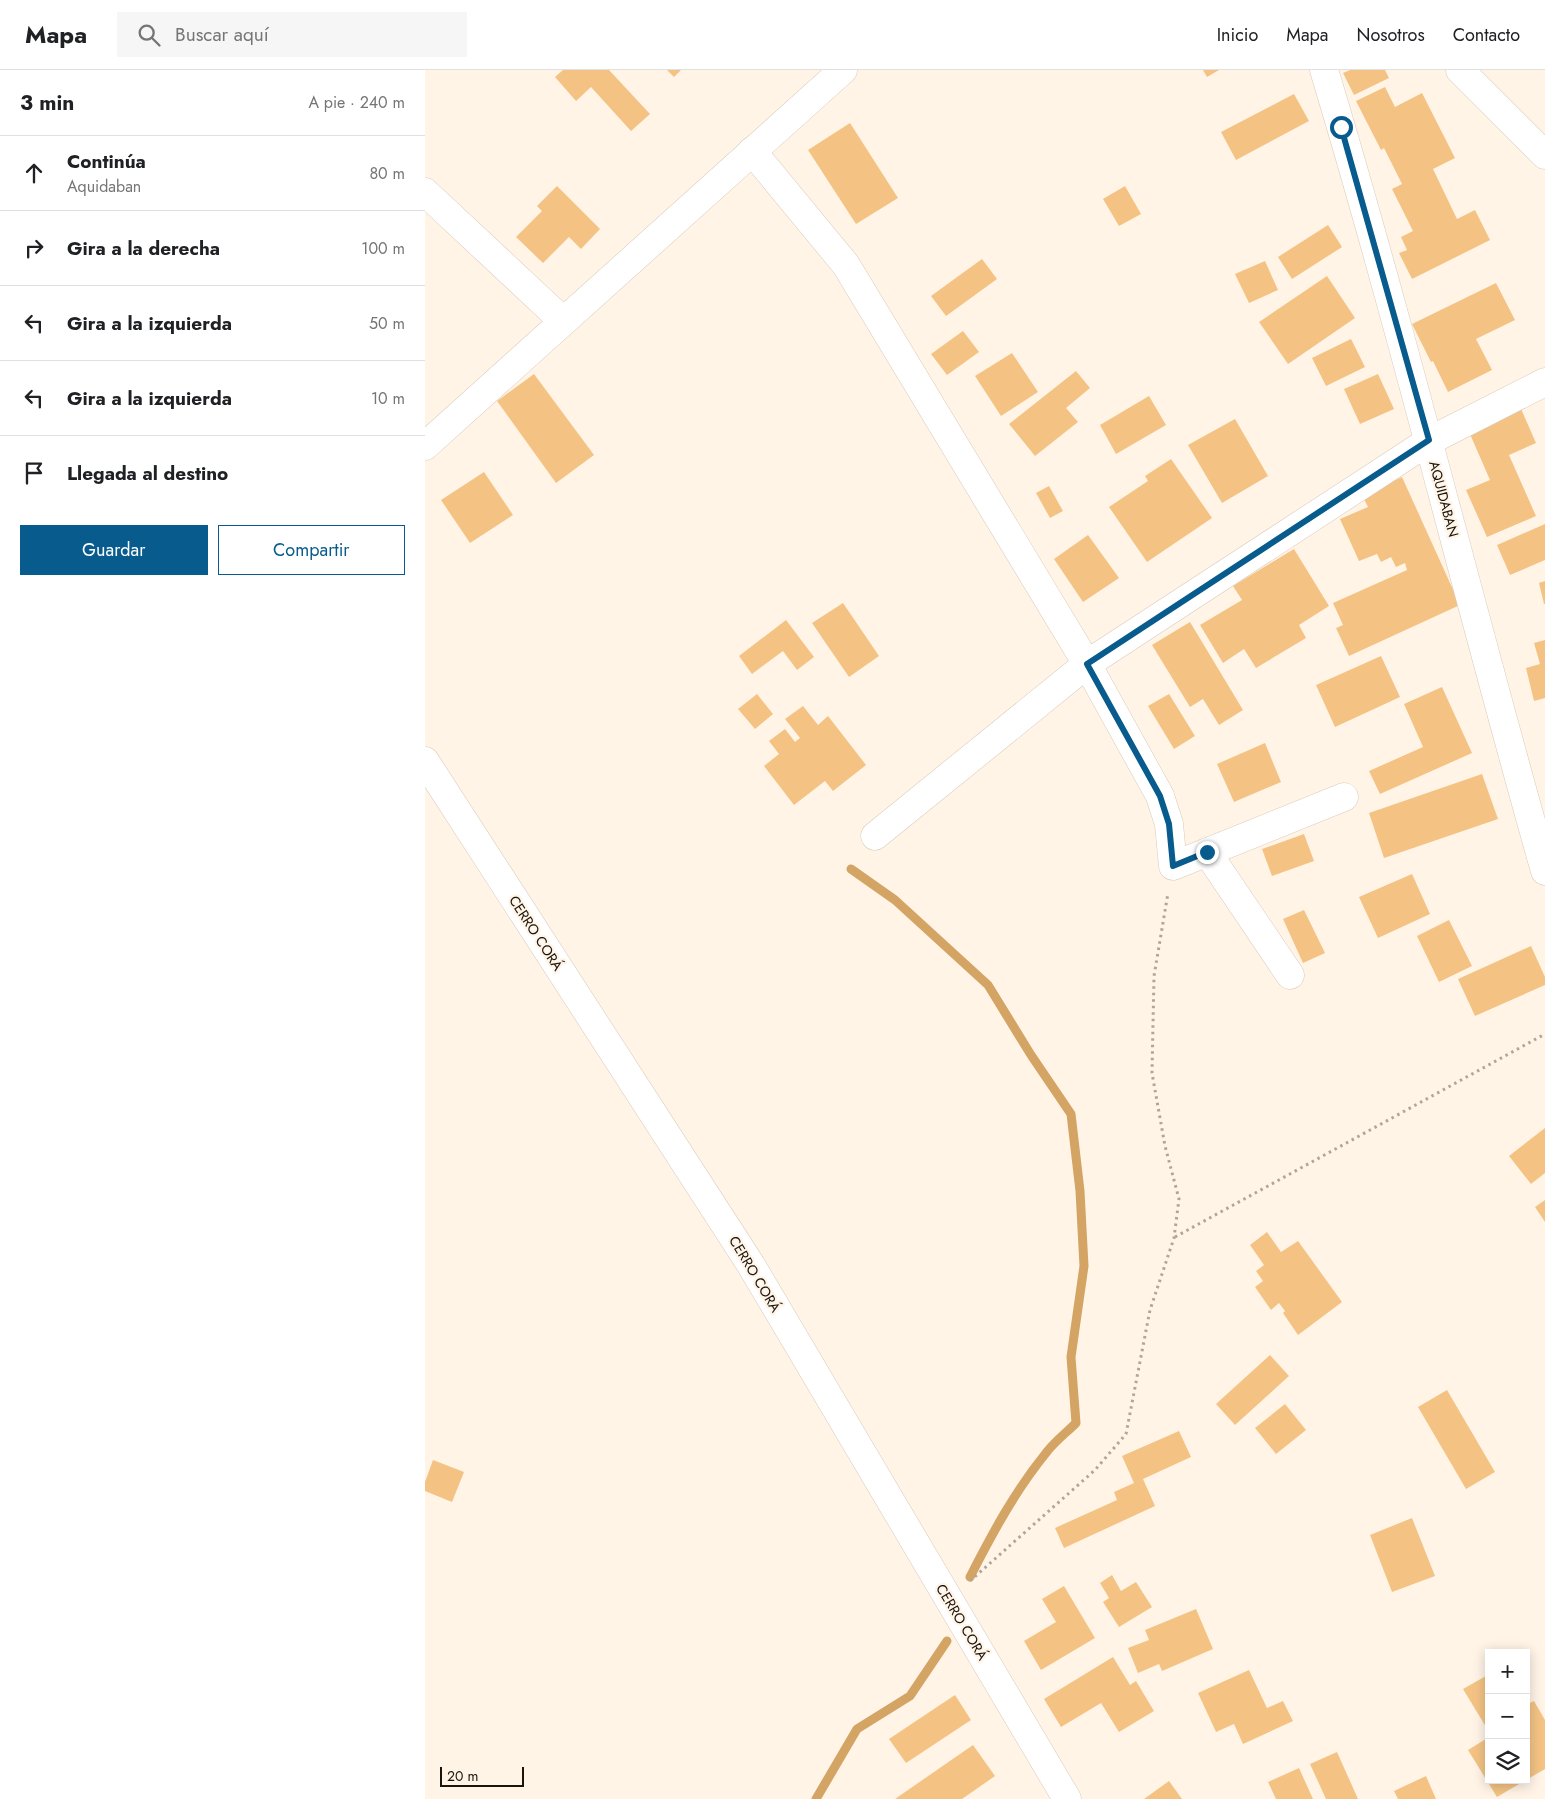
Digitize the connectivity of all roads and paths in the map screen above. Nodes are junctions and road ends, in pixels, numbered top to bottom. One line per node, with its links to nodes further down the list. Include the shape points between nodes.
1 (843, 70): 4 (street)
2 (1324, 70): 9 (street, AQUIDABAN)
3 (1461, 70): 5 (street)
4 (753, 152): 7 (street); 11 (street, via 846,265)
5 (1545, 155)
6 (425, 192): 7 (street)
7 (563, 321): 10 (street)
8 (1545, 382): 9 (street)
9 (1429, 440): 11 (street); 17 (street, AQUIDABAN)
10 (425, 446)
11 (1087, 664): 14 (street); 16 (street, via 1160,796 1169,824)
12 (425, 761): 21 (street, CERRO CORÁ, via 751,1265)
13 (1344, 797): 15 (street)
14 (875, 836)
15 (1207, 852): 16 (street); 18 (street)
16 (1173, 866): 20 (path, via 1154,976 1152,1073 1165,1146 1179,1199)
17 (1545, 871)
18 (1290, 975)
19 (1545, 1034): 20 (path)
20 (1174, 1238): 21 (path, via 1150,1310 1126,1434 1095,1470)
21 (949, 1600): 22 (street, CERRO CORÁ)
22 (1067, 1799)

